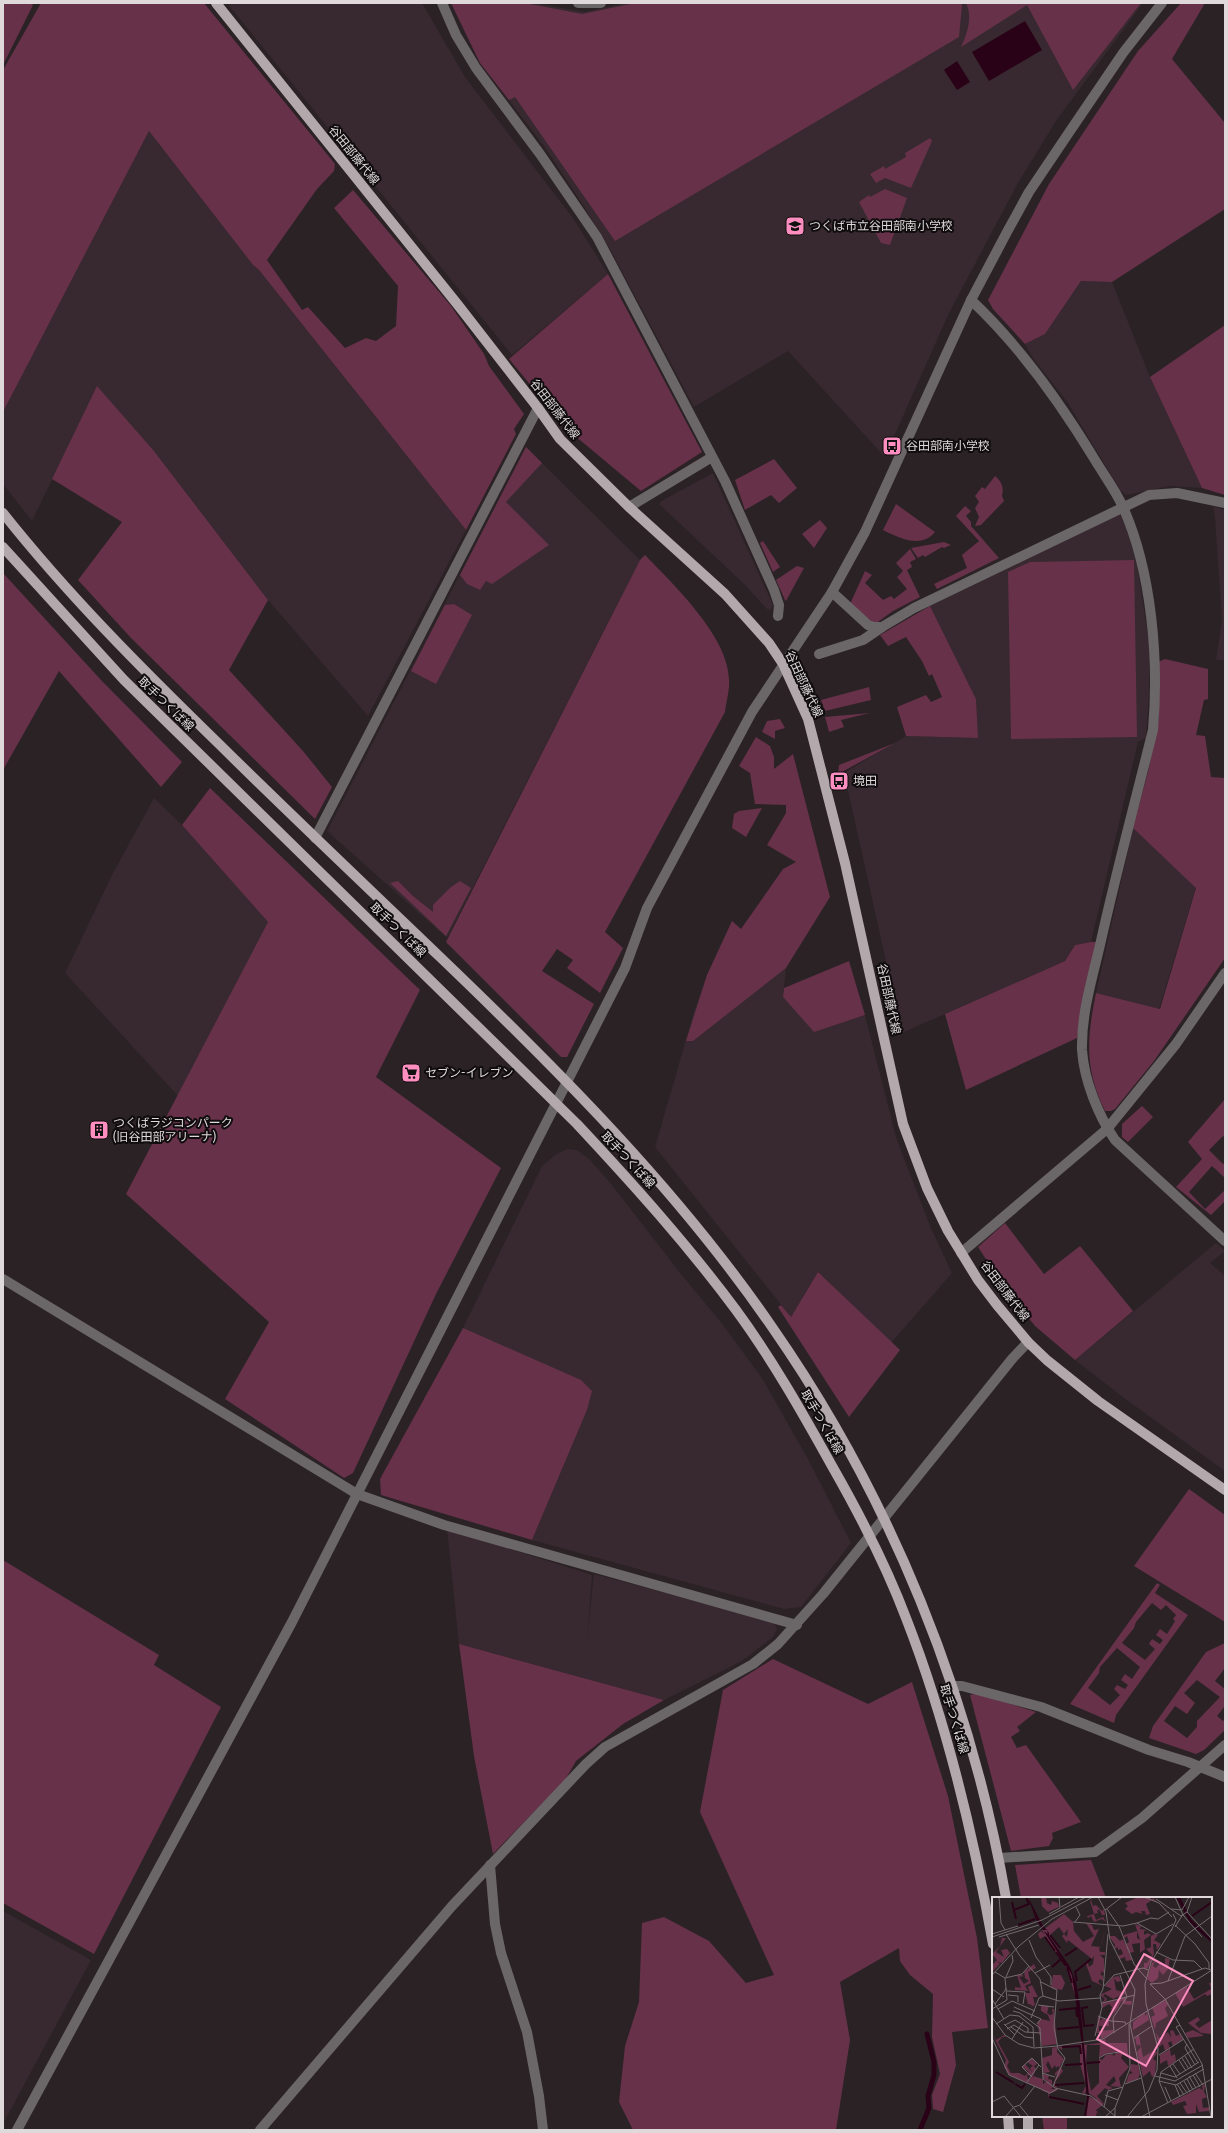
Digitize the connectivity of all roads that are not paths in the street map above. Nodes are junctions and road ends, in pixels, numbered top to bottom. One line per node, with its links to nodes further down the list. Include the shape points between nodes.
1 (216, 3): 7 (main road, 谷田部藤代線)
2 (442, 3): 8 (street, via 456,35 476,68 597,237)
3 (578, 3): 4 (street)
4 (601, 3)
5 (1162, 3): 6 (street, via 1123,52 1029,192)
6 (971, 300): 10 (street, via 998,325 1058,402); 14 (street, via 865,532)
7 (538, 408): 11 (main road, 谷田部藤代線, via 560,439); 19 (street)
8 (712, 457): 11 (street); 15 (street, via 741,514 774,590 779,605)
9 (1225, 503): 10 (street, via 1177,493 1149,494)
10 (1123, 506): 16 (street, via 914,608); 23 (street, via 1137,545 1145,581 1153,640 1155,708 1153,730 1108,910 1083,1031 1085,1071)
11 (629, 507): 18 (main road, 谷田部藤代線, via 730,599 764,636)
12 (3, 513): 19 (main road, 取手つくば線, via 66,587 139,666)
13 (3, 547): 22 (main road, 取手つくば線, via 124,680)
14 (832, 592): 16 (street, via 868,625); 18 (street)
15 (778, 616)
16 (882, 627): 17 (street, via 863,640)
17 (819, 654)
18 (783, 664): 21 (street, via 752,712 647,908 625,968); 25 (main road, 谷田部藤代線, via 808,719 827,788 903,1124 926,1188)
19 (315, 838): 21 (main road, 取手つくば線)
20 (1225, 973): 23 (street, via 1176,1044)
21 (566, 1082): 22 (street); 30 (main road, 取手つくば線, via 668,1194 752,1298 844,1442)
22 (557, 1103): 29 (street); 31 (main road, 取手つくば線, via 647,1199 736,1311 802,1411)
23 (1107, 1129): 24 (street, via 1115,1140); 25 (street)
24 (1225, 1241)
25 (961, 1253): 27 (main road, 谷田部藤代線, via 997,1305)
26 (3, 1279): 29 (street)
27 (1028, 1342): 28 (main road, 谷田部藤代線, via 1074,1383); 30 (street, via 1012,1358)
28 (1225, 1490)
29 (357, 1494): 32 (street, via 444,1525); 43 (street, via 292,1622)
30 (883, 1518): 31 (street); 33 (main road, 取手つくば線, via 905,1562)
31 (869, 1535): 32 (street); 40 (main road, 取手つくば線, via 906,1617 933,1691 956,1769 977,1856)
32 (798, 1625): 38 (street, via 752,1664 605,1747)
33 (952, 1686): 35 (street, via 962,1686 1041,1707 1149,1750); 37 (main road, 取手つくば線, via 976,1765)
34 (1225, 1745): 35 (street)
35 (1202, 1767): 36 (street); 37 (street, via 1142,1818 1095,1852)
36 (1225, 1777)
37 (999, 1858): 39 (main road, 取手つくば線)
38 (490, 1865): 44 (street); 45 (street, via 494,1924 527,2032)
39 (1006, 1897)
40 (992, 1938)
41 (1008, 2117): 46 (main road)
42 (1028, 2117): 47 (main road)
43 (17, 2130)
44 (260, 2130)
45 (543, 2130)
46 (1009, 2130)
47 (1028, 2130)

